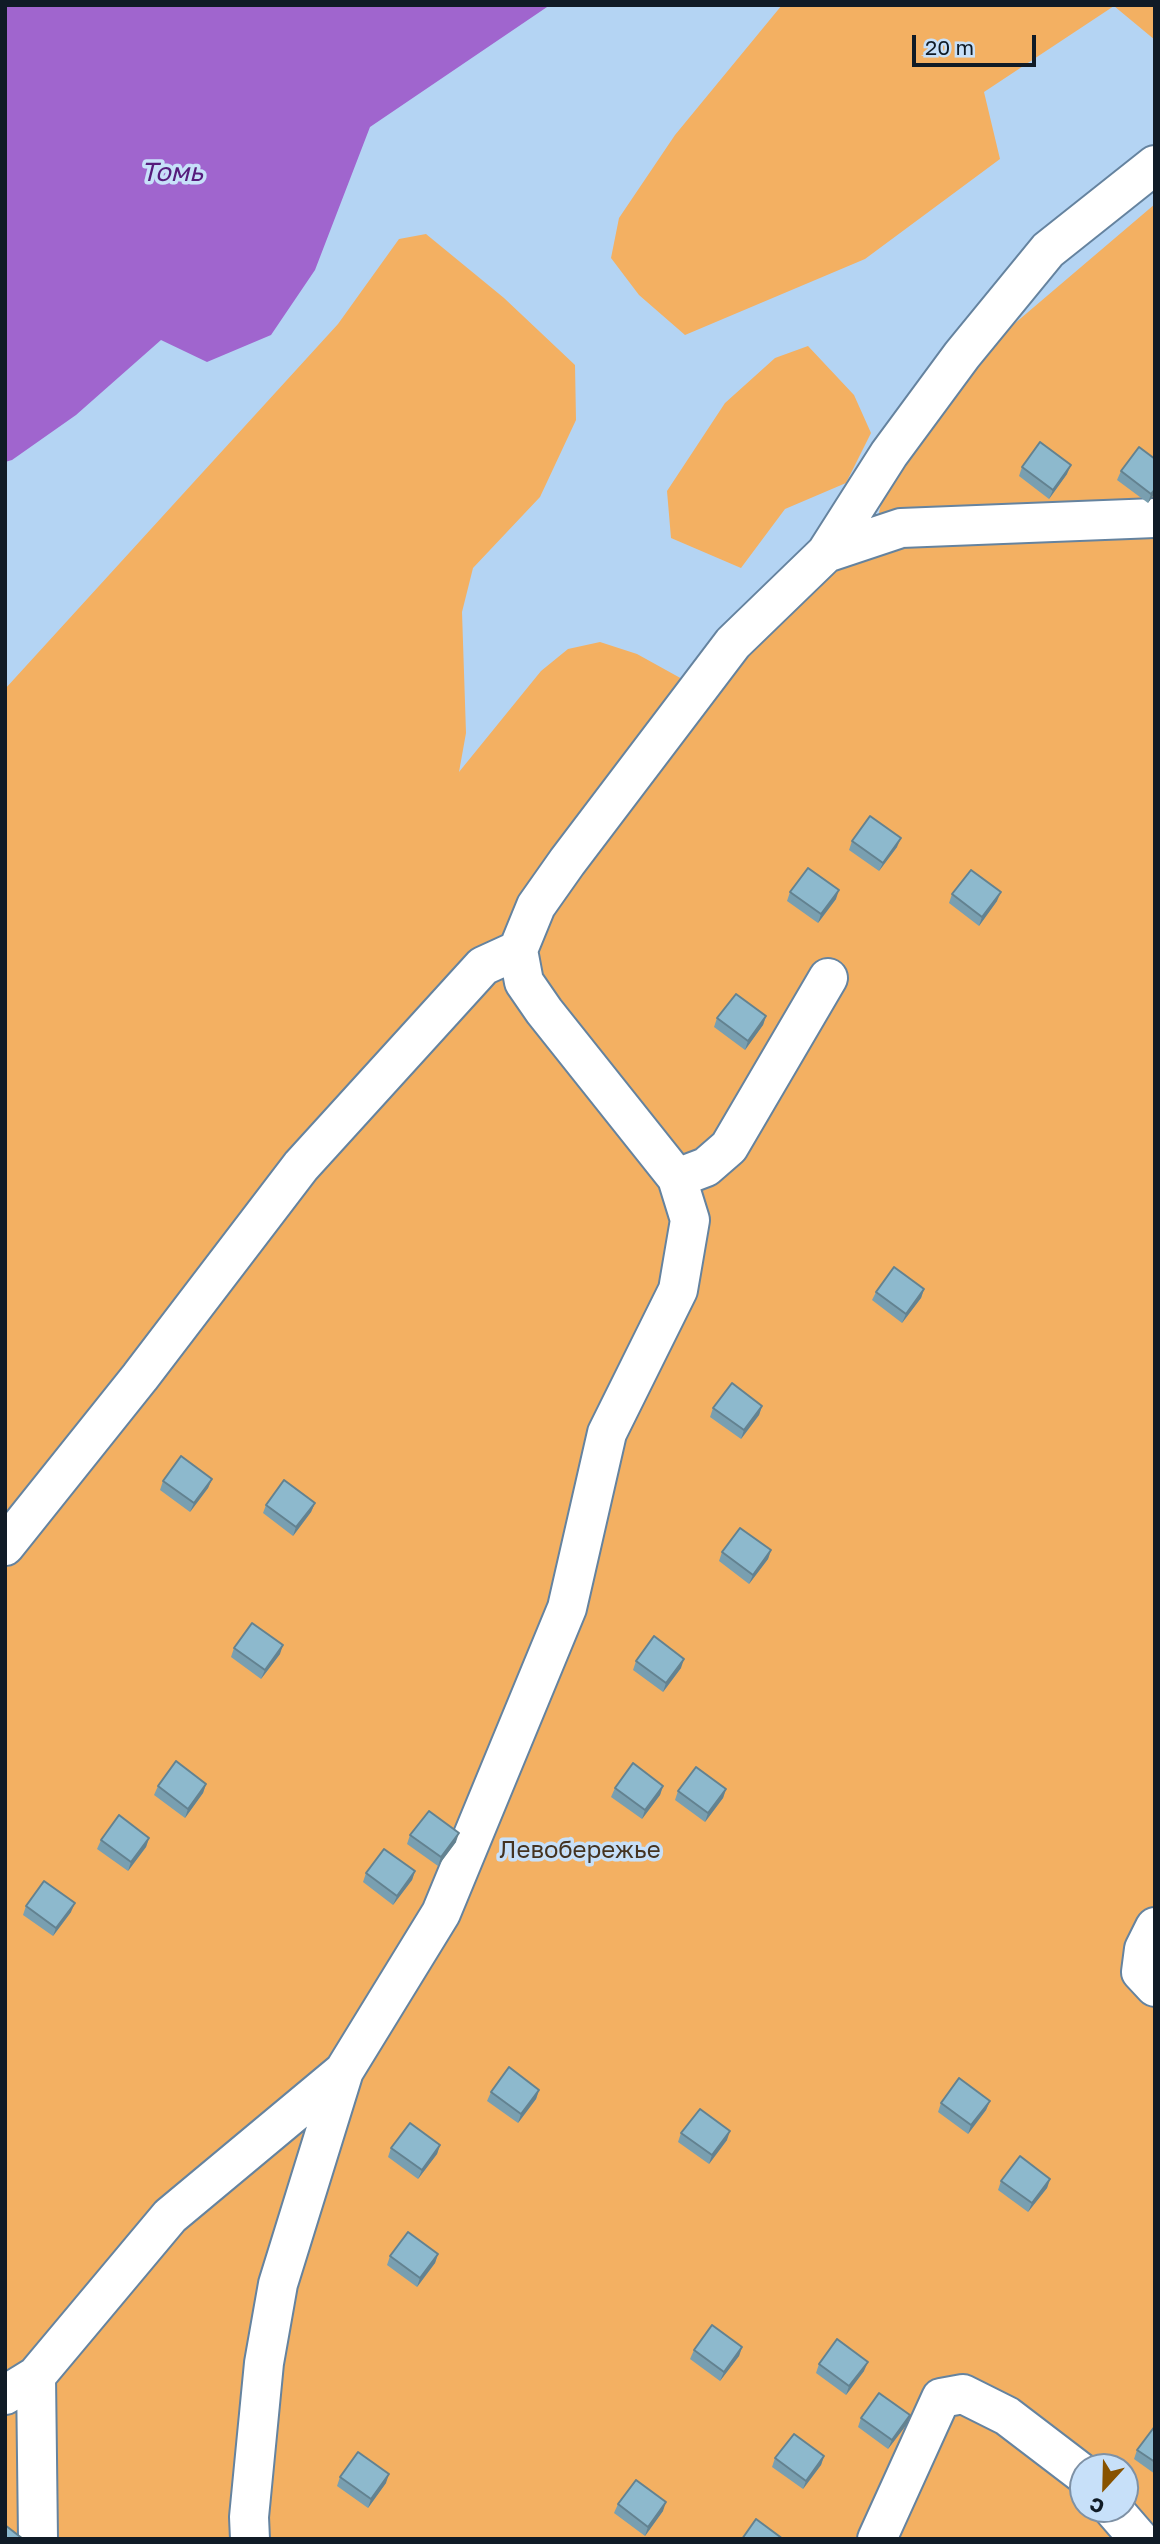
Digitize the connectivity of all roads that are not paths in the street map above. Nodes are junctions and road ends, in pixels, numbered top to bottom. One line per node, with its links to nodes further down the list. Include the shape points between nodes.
1 (1155, 165): 3 (street, via 1048,250 889,454)
2 (1155, 518): 3 (street, via 901,528)
3 (826, 553): 4 (street, via 733,643 536,906)
4 (518, 950): 6 (street, via 524,982 544,1011); 7 (street, via 483,966 302,1166)
5 (828, 978): 6 (street, via 729,1147 706,1167)
6 (677, 1178): 10 (street, via 690,1220 678,1290 607,1433 567,1608 441,1913)
7 (5, 1546)
8 (1155, 1927): 9 (street, via 1144,1949 1141,1972)
9 (1155, 1987)
10 (344, 2071): 11 (street, via 170,2216); 15 (street, via 278,2284 264,2363)
11 (21, 2386): 14 (street)
12 (1069, 2463): 16 (street, via 1007,2416 963,2394 941,2398)
13 (1125, 2523): 17 (street)
14 (38, 2539)
15 (250, 2539)
16 (877, 2539)
17 (1139, 2539)

